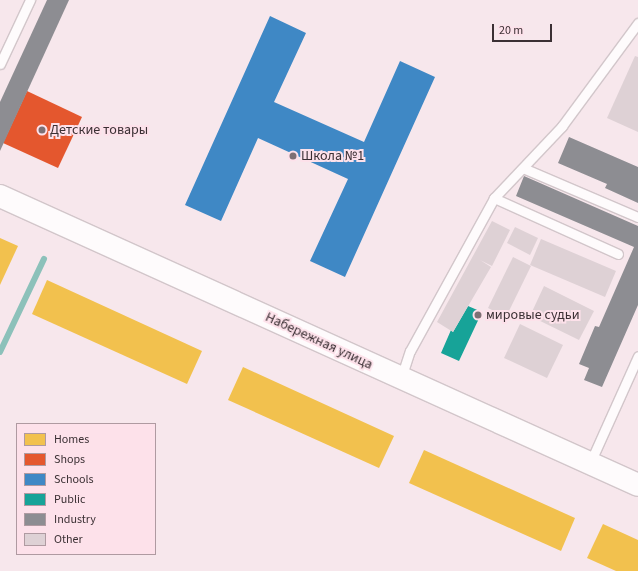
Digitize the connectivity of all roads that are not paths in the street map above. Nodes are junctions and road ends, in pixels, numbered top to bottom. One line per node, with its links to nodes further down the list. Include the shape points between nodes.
1 (30, 0): 3 (lane)
2 (638, 23): 4 (lane, via 562,126)
3 (0, 64)
4 (523, 168): 6 (lane); 7 (lane)
5 (0, 196): 10 (street, Набережная улица)
6 (494, 198): 8 (lane); 10 (lane, via 410,351)
7 (638, 217)
8 (618, 254)
9 (638, 356): 11 (lane)
10 (401, 379): 11 (street, Набережная улица)
11 (590, 463): 12 (street, Набережная улица)
12 (638, 485)

